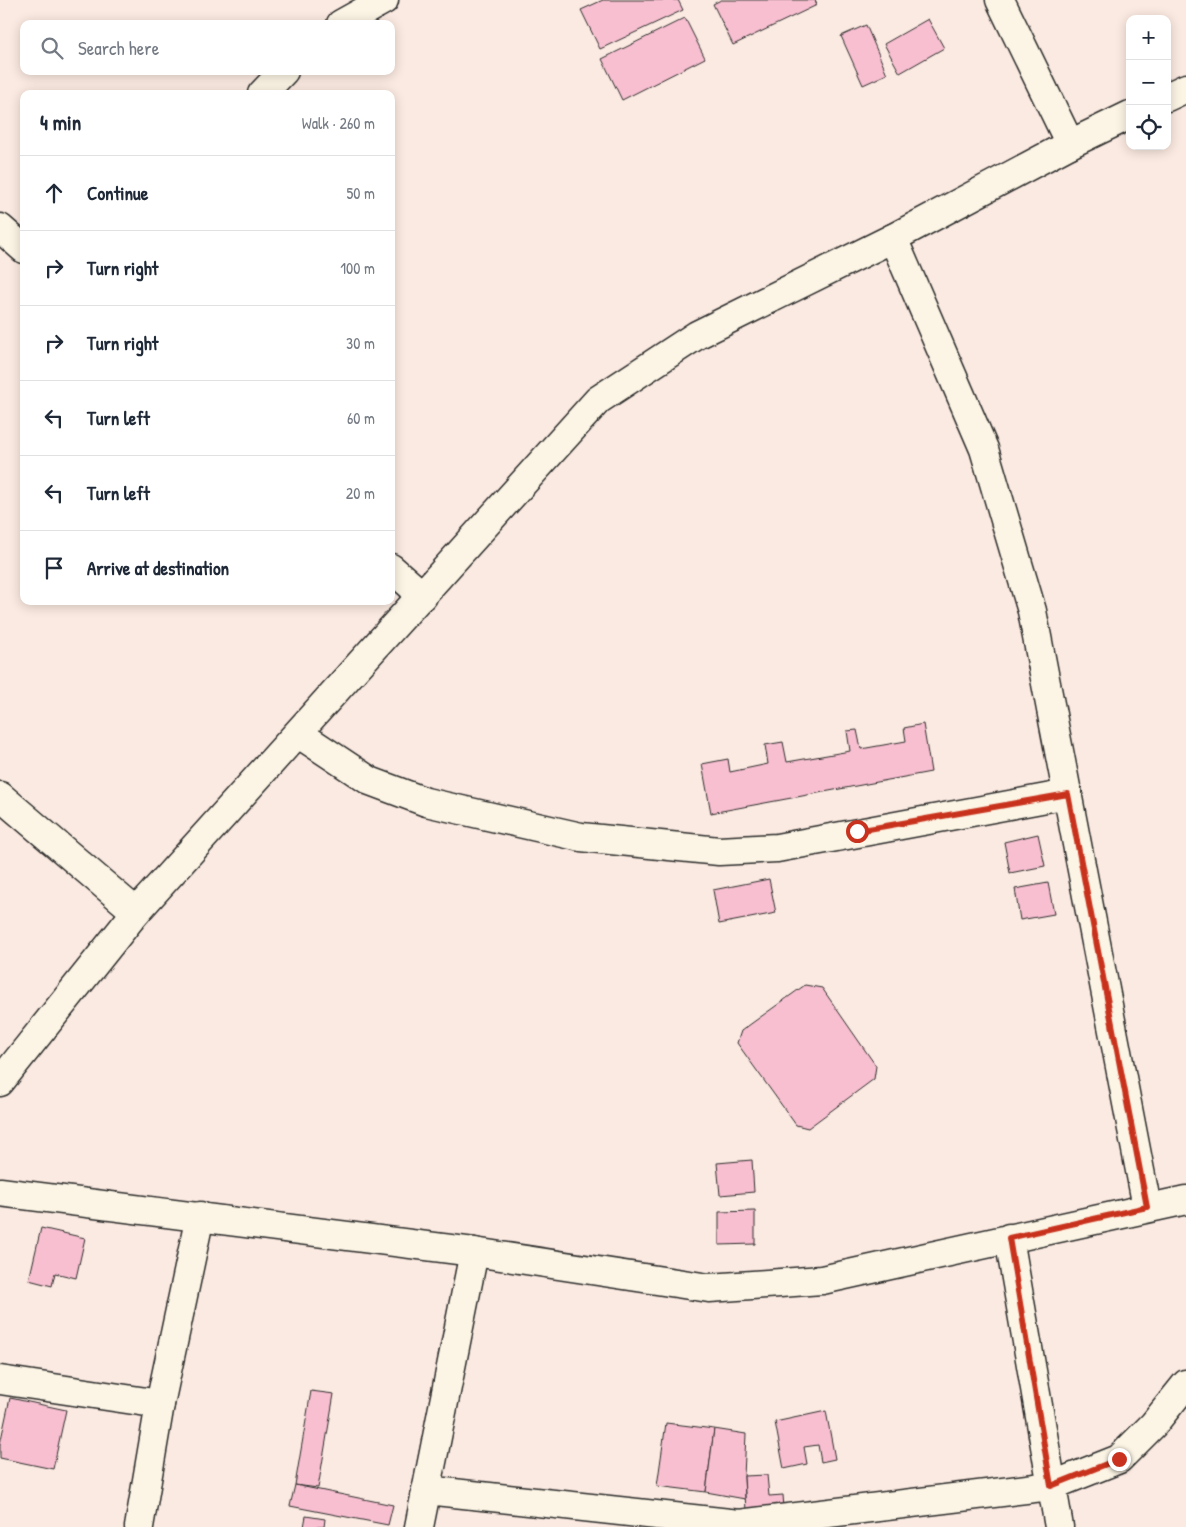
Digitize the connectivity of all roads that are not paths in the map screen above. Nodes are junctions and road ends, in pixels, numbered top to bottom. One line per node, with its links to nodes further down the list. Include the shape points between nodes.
1 (384, 0): 3 (street)
2 (1000, 0): 9 (street)
3 (348, 20)
4 (280, 75): 6 (street)
5 (1186, 88): 7 (street)
6 (266, 90)
7 (1171, 95)
8 (1126, 117): 9 (street)
9 (1070, 144): 11 (street)
10 (0, 228): 12 (street)
11 (894, 238): 14 (street, via 697,335 598,400); 16 (street, via 984,449 1032,611)
12 (20, 246)
13 (395, 572): 14 (street)
14 (423, 596): 15 (street)
15 (299, 734): 16 (street, via 370,781 426,802 580,837 719,850 777,848); 18 (street)
16 (1068, 794): 22 (street)
17 (0, 796): 18 (street)
18 (136, 912): 19 (street)
19 (0, 1082)
20 (0, 1192): 23 (street)
21 (1186, 1200): 22 (street)
22 (1147, 1207): 24 (street)
23 (200, 1216): 25 (street); 28 (street)
24 (1009, 1238): 25 (street, via 822,1280 709,1288); 29 (street)
25 (474, 1252): 30 (street)
26 (0, 1380): 28 (street)
27 (1186, 1384): 29 (street, via 1153,1425 1119,1459)
28 (160, 1404): 31 (street)
29 (1051, 1486): 30 (street, via 739,1524); 33 (street)
30 (426, 1490): 32 (street)
31 (140, 1527)
32 (419, 1527)
33 (1059, 1527)

